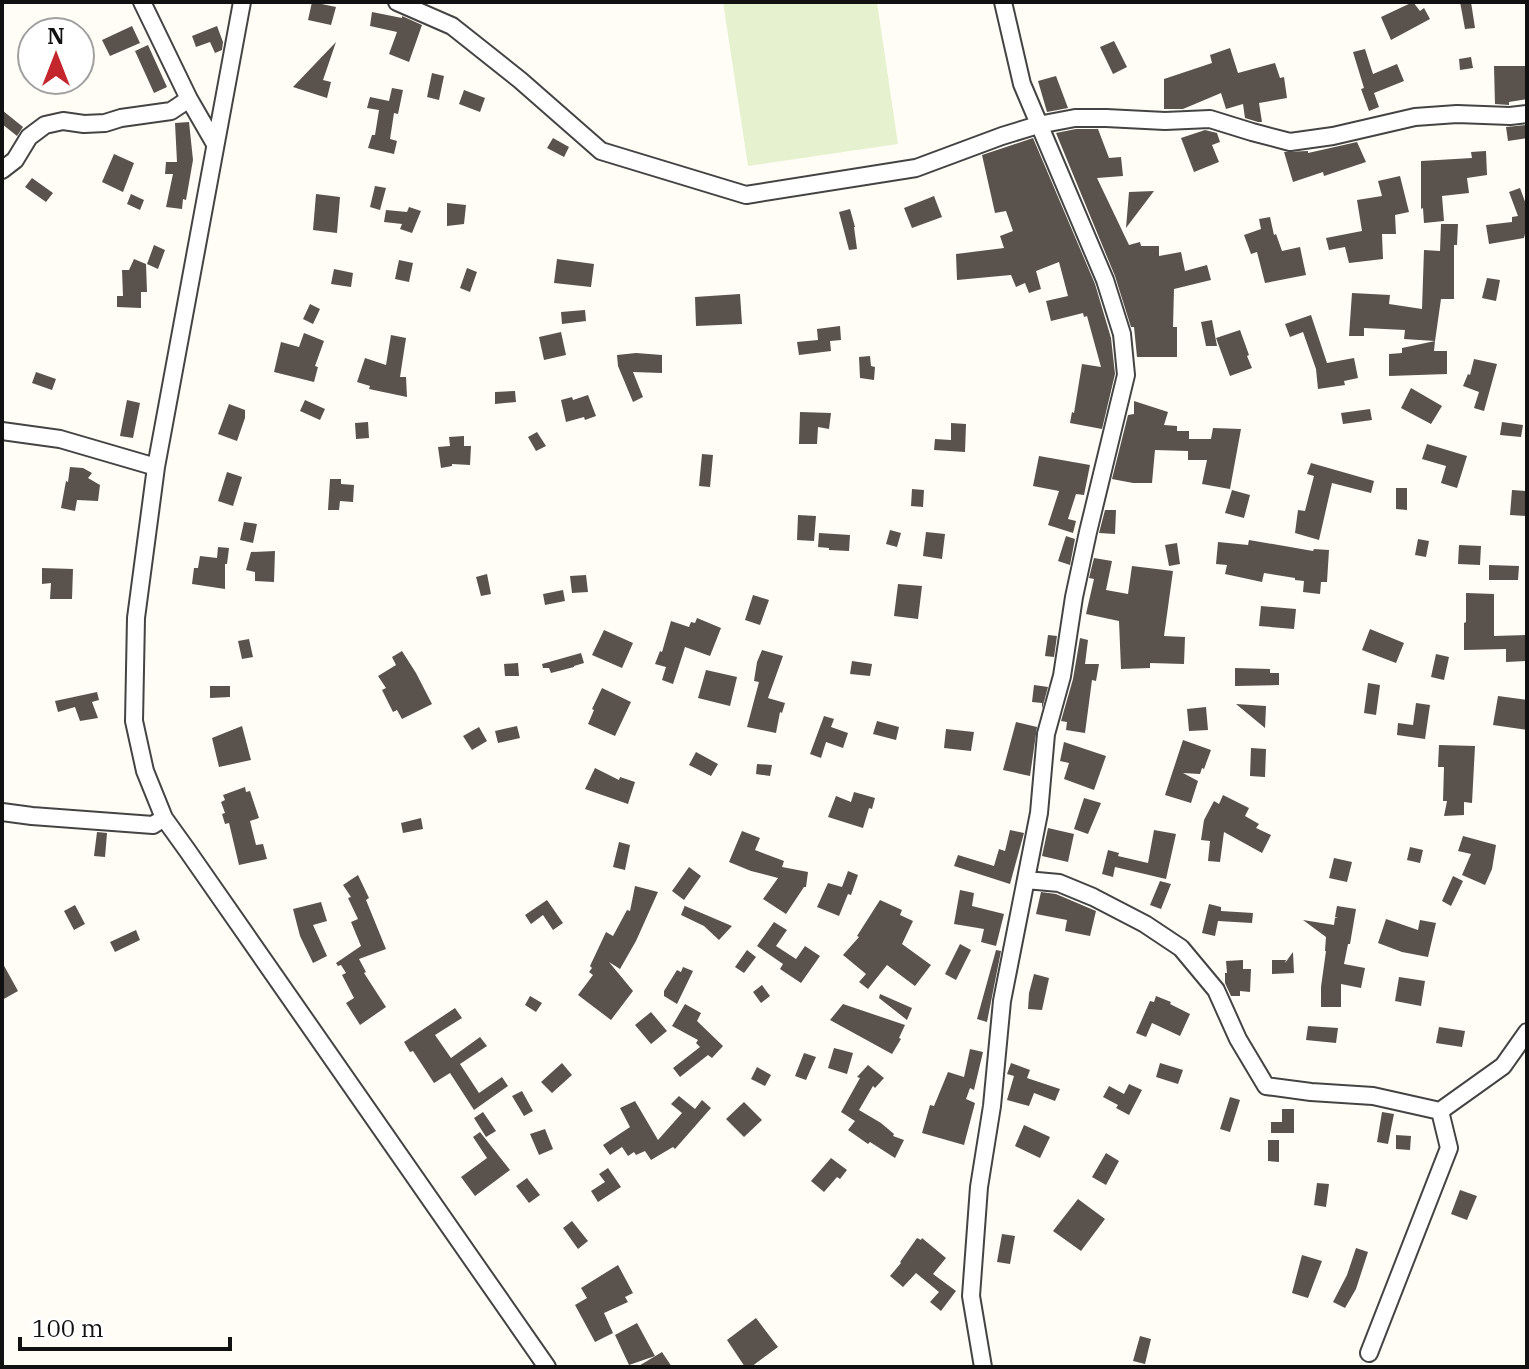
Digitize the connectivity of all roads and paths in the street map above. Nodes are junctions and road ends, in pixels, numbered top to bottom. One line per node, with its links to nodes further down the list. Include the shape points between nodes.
1 (142, 2): 7 (street)
2 (242, 2): 10 (street)
3 (397, 2): 6 (street)
4 (436, 2): 6 (street)
5 (1003, 2): 9 (street, via 1022,84)
6 (422, 13): 9 (street, via 452,26 601,151 746,195 916,168)
7 (189, 99): 10 (street); 11 (street, via 171,111 105,123 45,125)
8 (1527, 114): 9 (street, via 1415,117 1290,142 1210,119 1075,118)
9 (1038, 125): 16 (street, via 1105,280 1122,334 1126,375 1046,734)
10 (215, 144): 13 (street)
11 (2, 170)
12 (2, 431): 13 (street, via 60,439)
13 (156, 467): 15 (street, via 136,618 134,721 145,771)
14 (2, 812): 15 (street, via 153,825)
15 (164, 818): 20 (street)
16 (1026, 880): 18 (street, via 1059,883 1093,897 1181,948 1216,990 1266,1086 1373,1096); 21 (street, via 1002,1001 979,1187 971,1296)
17 (1527, 1032): 18 (street, via 1503,1066)
18 (1440, 1111): 19 (street, via 1449,1148)
19 (1369, 1353)
20 (547, 1367)
21 (983, 1367)

